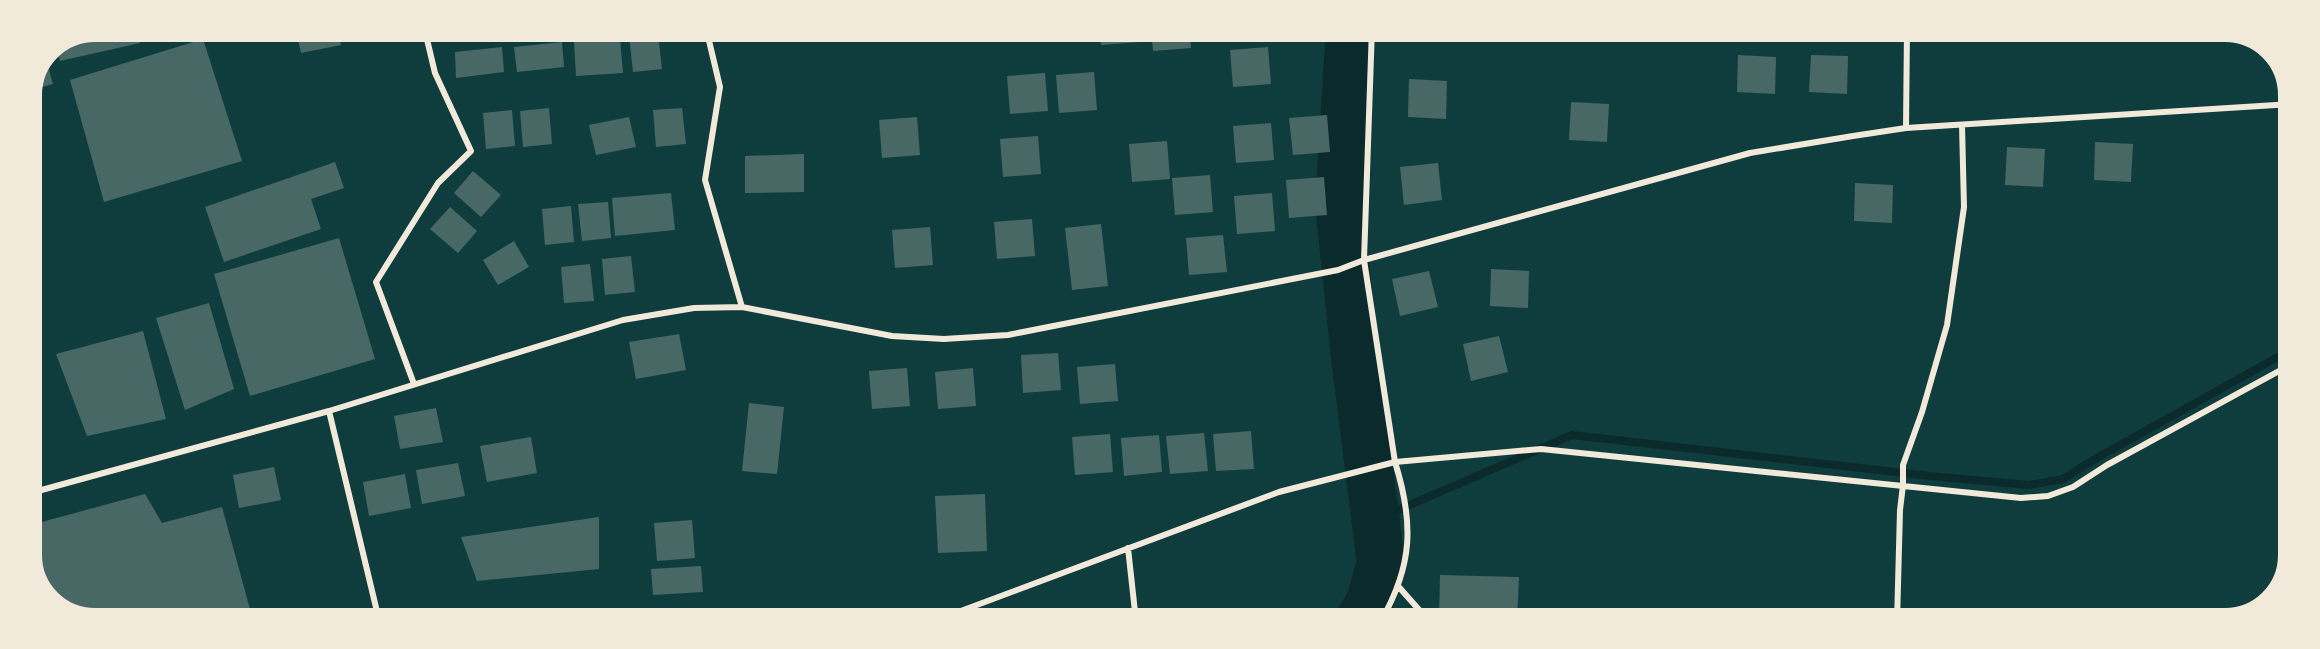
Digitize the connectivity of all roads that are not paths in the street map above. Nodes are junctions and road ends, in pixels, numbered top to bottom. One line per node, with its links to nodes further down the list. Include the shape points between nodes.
1 (427, 38): 11 (street, via 435,73 471,151 438,183 376,282)
2 (708, 38): 9 (street, via 720,87 705,180)
3 (1372, 38): 8 (street)
4 (1907, 38): 7 (street)
5 (2282, 105): 6 (street)
6 (1962, 125): 7 (street); 14 (street, via 1964,207 1947,325 1903,465)
7 (1906, 128): 8 (street, via 1750,153)
8 (1364, 260): 9 (street, via 1338,270 1008,335 944,339 892,336); 13 (street)
9 (741, 308): 11 (street, via 694,308 623,320)
10 (2282, 369): 14 (street, via 2073,487 2048,496 2021,498)
11 (414, 384): 12 (street)
12 (329, 411): 15 (street); 18 (street)
13 (1395, 462): 14 (street, via 1541,449); 16 (street, via 1279,492); 17 (street, via 1404,490 1409,529)
14 (1903, 485): 23 (street)
15 (38, 491)
16 (1128, 548): 19 (street); 20 (street)
17 (1398, 586): 21 (street); 22 (street)
18 (377, 612)
19 (958, 612)
20 (1135, 612)
21 (1386, 612)
22 (1421, 612)
23 (1897, 612)

